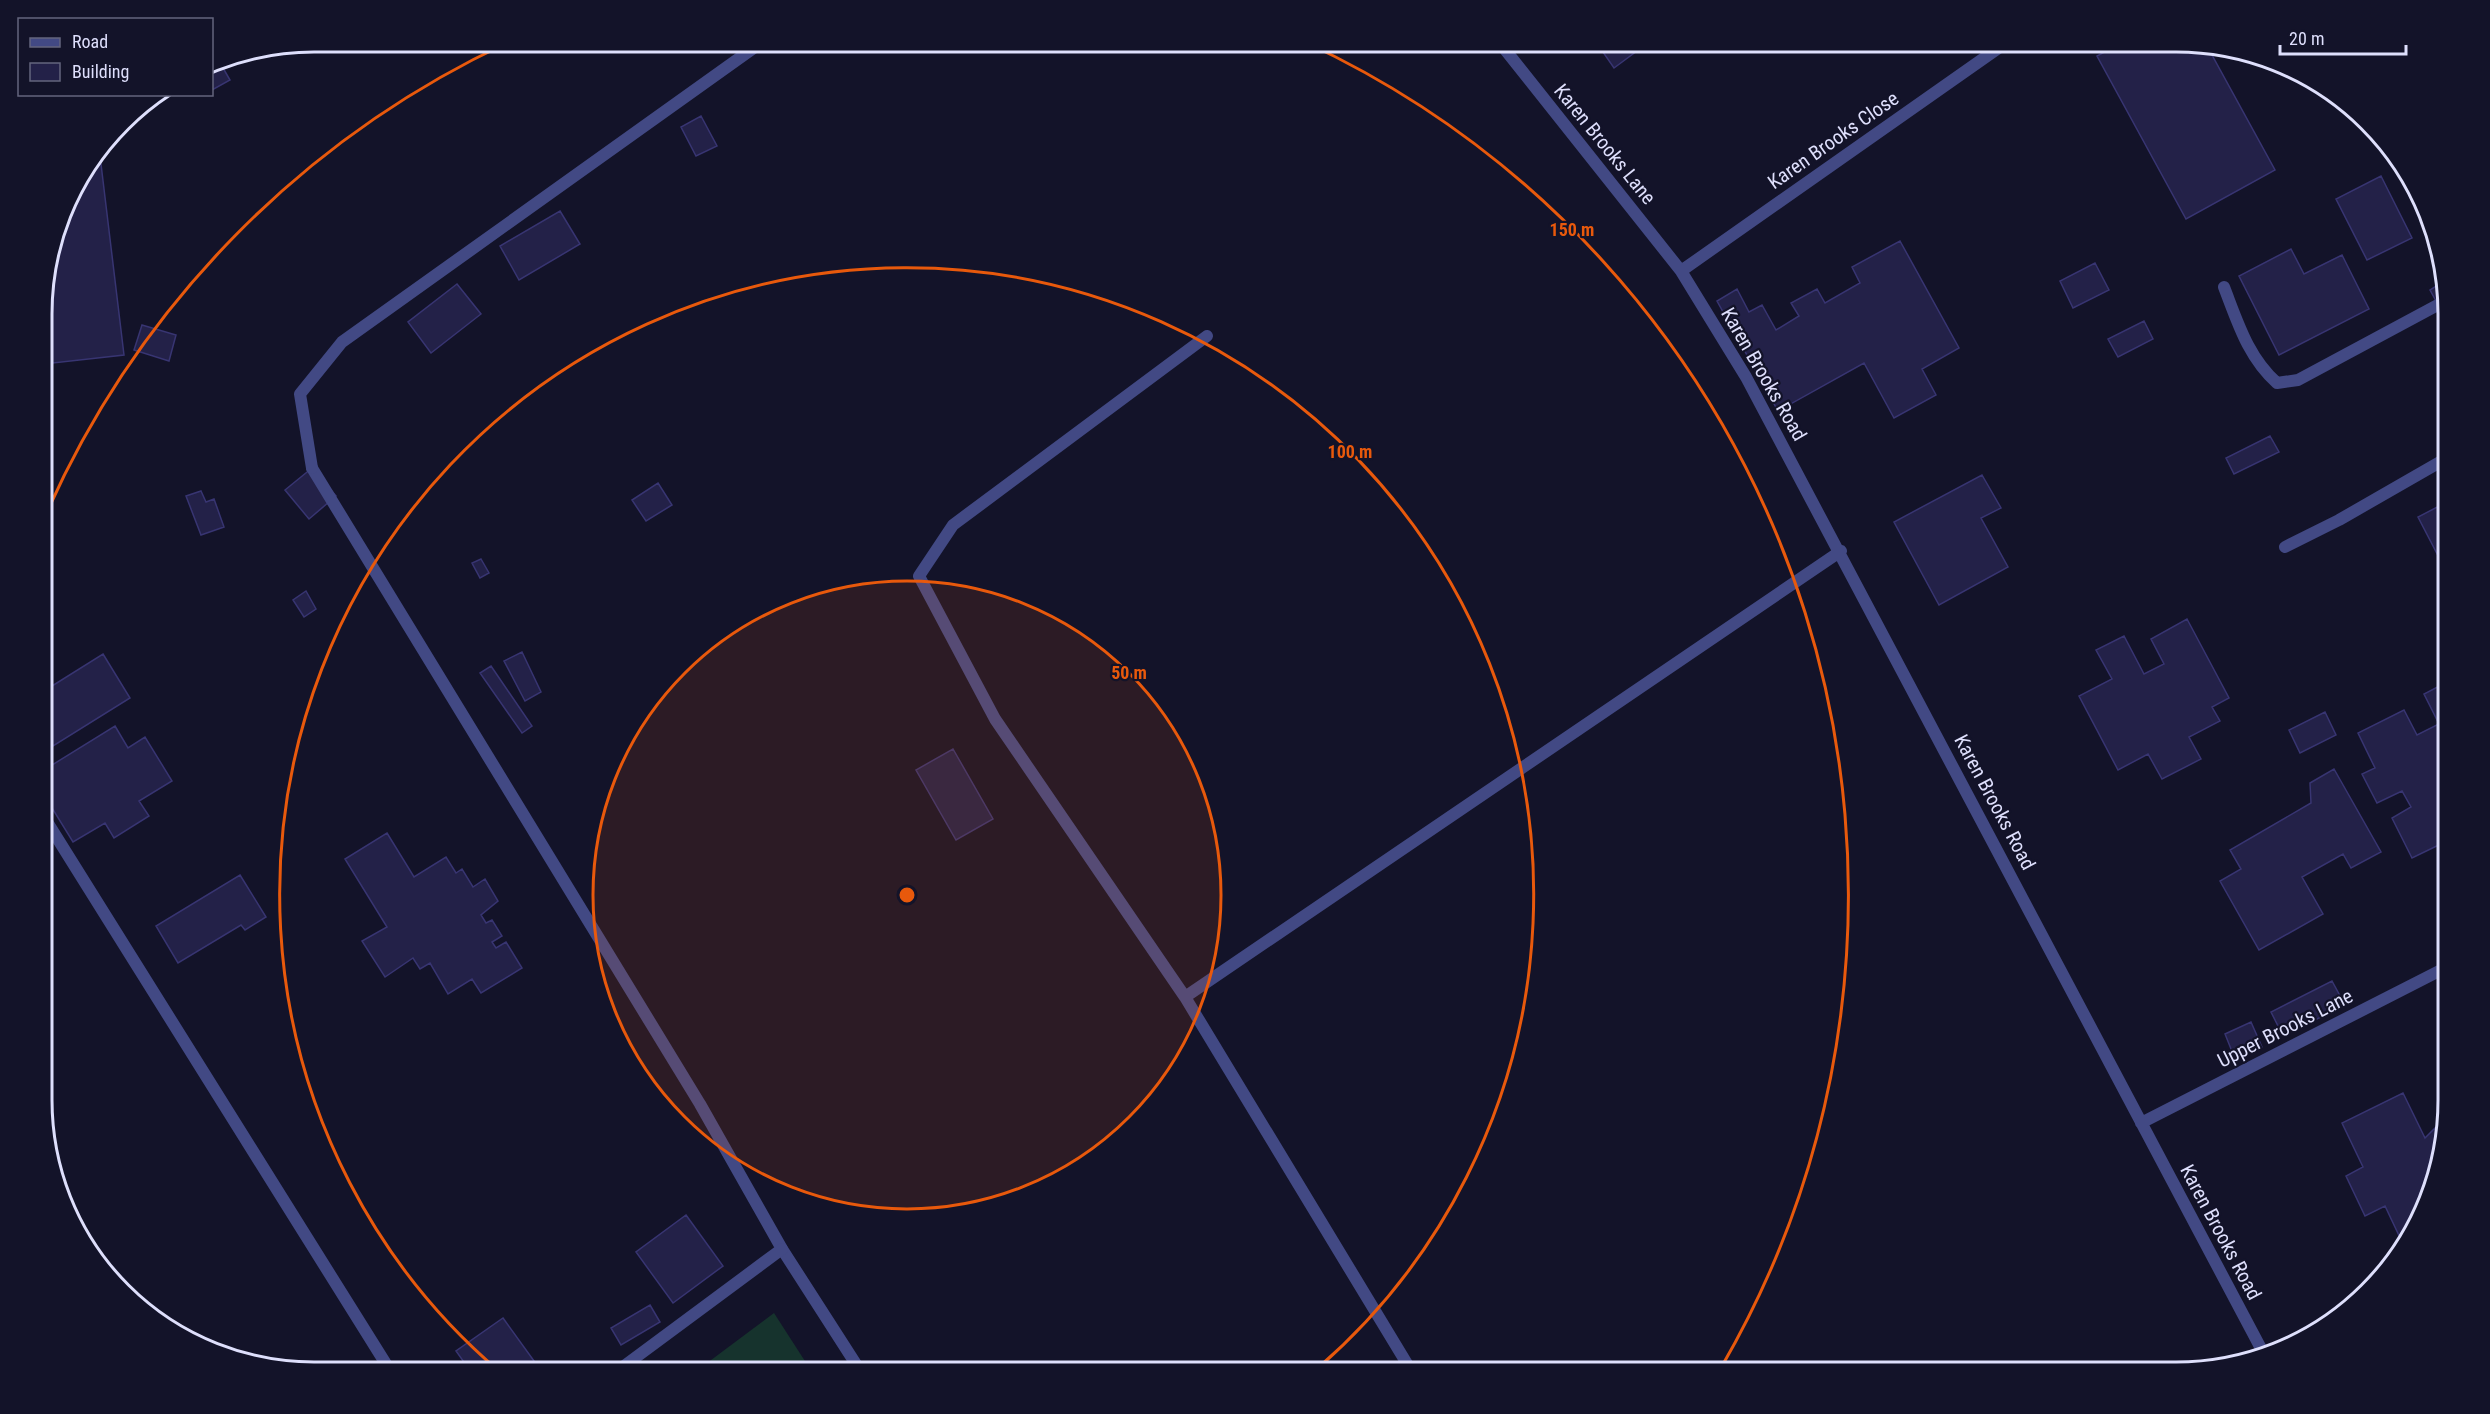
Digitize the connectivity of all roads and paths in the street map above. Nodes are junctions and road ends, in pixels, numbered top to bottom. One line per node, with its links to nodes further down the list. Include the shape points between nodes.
1 (748, 52): 15 (street, via 342,342 300,394 312,468 699,1104)
2 (1507, 52): 4 (street, Karen Brooks Lane)
3 (1993, 52): 4 (street, Karen Brooks Close)
4 (1681, 271): 10 (street, Karen Brooks Road, via 1746,377)
5 (2224, 287): 6 (street, via 2246,343 2262,370 2277,383 2298,380)
6 (2437, 305)
7 (1207, 336): 13 (street, via 953,525 919,576 995,718)
8 (2438, 463): 9 (street)
9 (2285, 547)
10 (1841, 551): 13 (street); 14 (street, Karen Brooks Road)
11 (52, 830): 17 (street)
12 (2438, 972): 14 (street, Upper Brooks Lane)
13 (1185, 997): 20 (street)
14 (2141, 1123): 16 (street, Karen Brooks Road)
15 (782, 1249): 18 (street); 19 (street)
16 (2261, 1348)
17 (385, 1362)
18 (629, 1362)
19 (855, 1362)
20 (1406, 1362)

